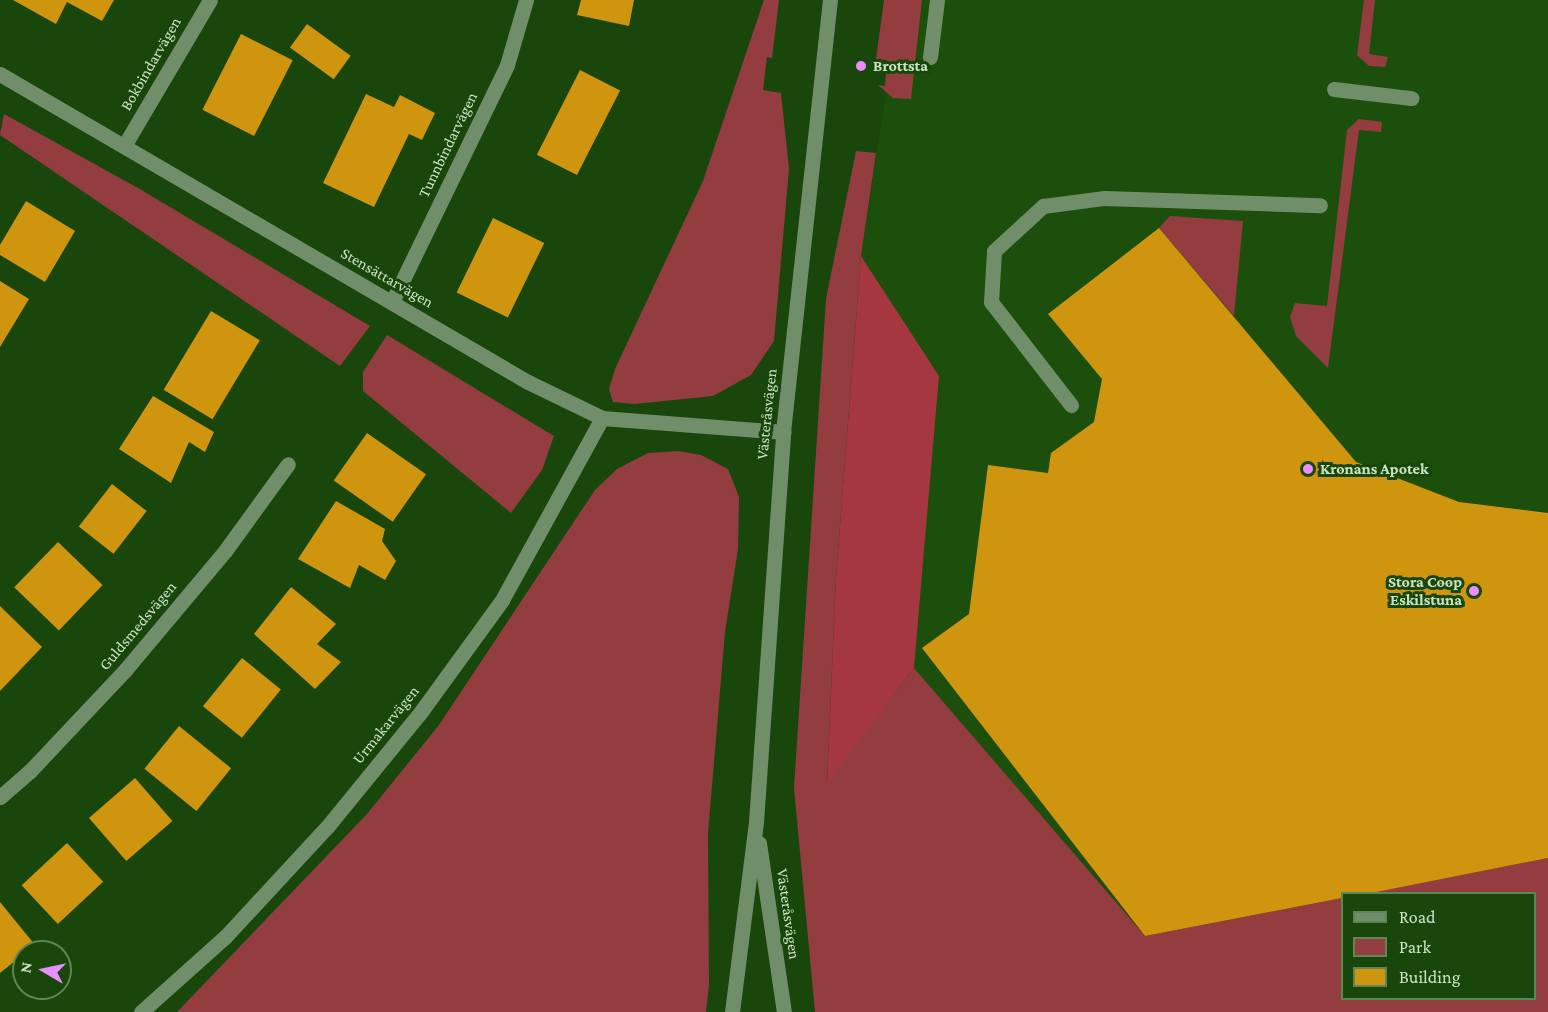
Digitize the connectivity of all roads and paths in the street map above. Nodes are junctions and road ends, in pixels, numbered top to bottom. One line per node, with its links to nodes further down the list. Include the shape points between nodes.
1 (210, 0): 9 (street, Bokbindarvägen)
2 (526, 0): 11 (street, Tunnbindarvägen, via 507,65)
3 (937, 0): 5 (street)
4 (831, 3): 14 (street, Västeråsvägen)
5 (930, 57)
6 (0, 74): 9 (street, Stensättarvägen)
7 (1334, 89): 8 (street)
8 (1411, 98)
9 (124, 146): 11 (street, Stensättarvägen)
10 (1320, 205): 12 (street, via 1104,198 1042,206 994,250 991,303)
11 (392, 302): 13 (street, Stensättarvägen, via 528,382)
12 (1071, 405)
13 (602, 418): 14 (street, Stensättarvägen); 18 (street, Urmakarvägen, via 502,600 420,713 327,827 225,937)
14 (783, 432): 17 (street, Västeråsvägen)
15 (288, 464): 16 (street, Guldsmedsvägen, via 225,551 126,669 30,771)
16 (0, 797)
17 (756, 822): 19 (street, Västeråsvägen); 20 (street, Västeråsvägen)
18 (141, 1012)
19 (732, 1012)
20 (784, 1012)

